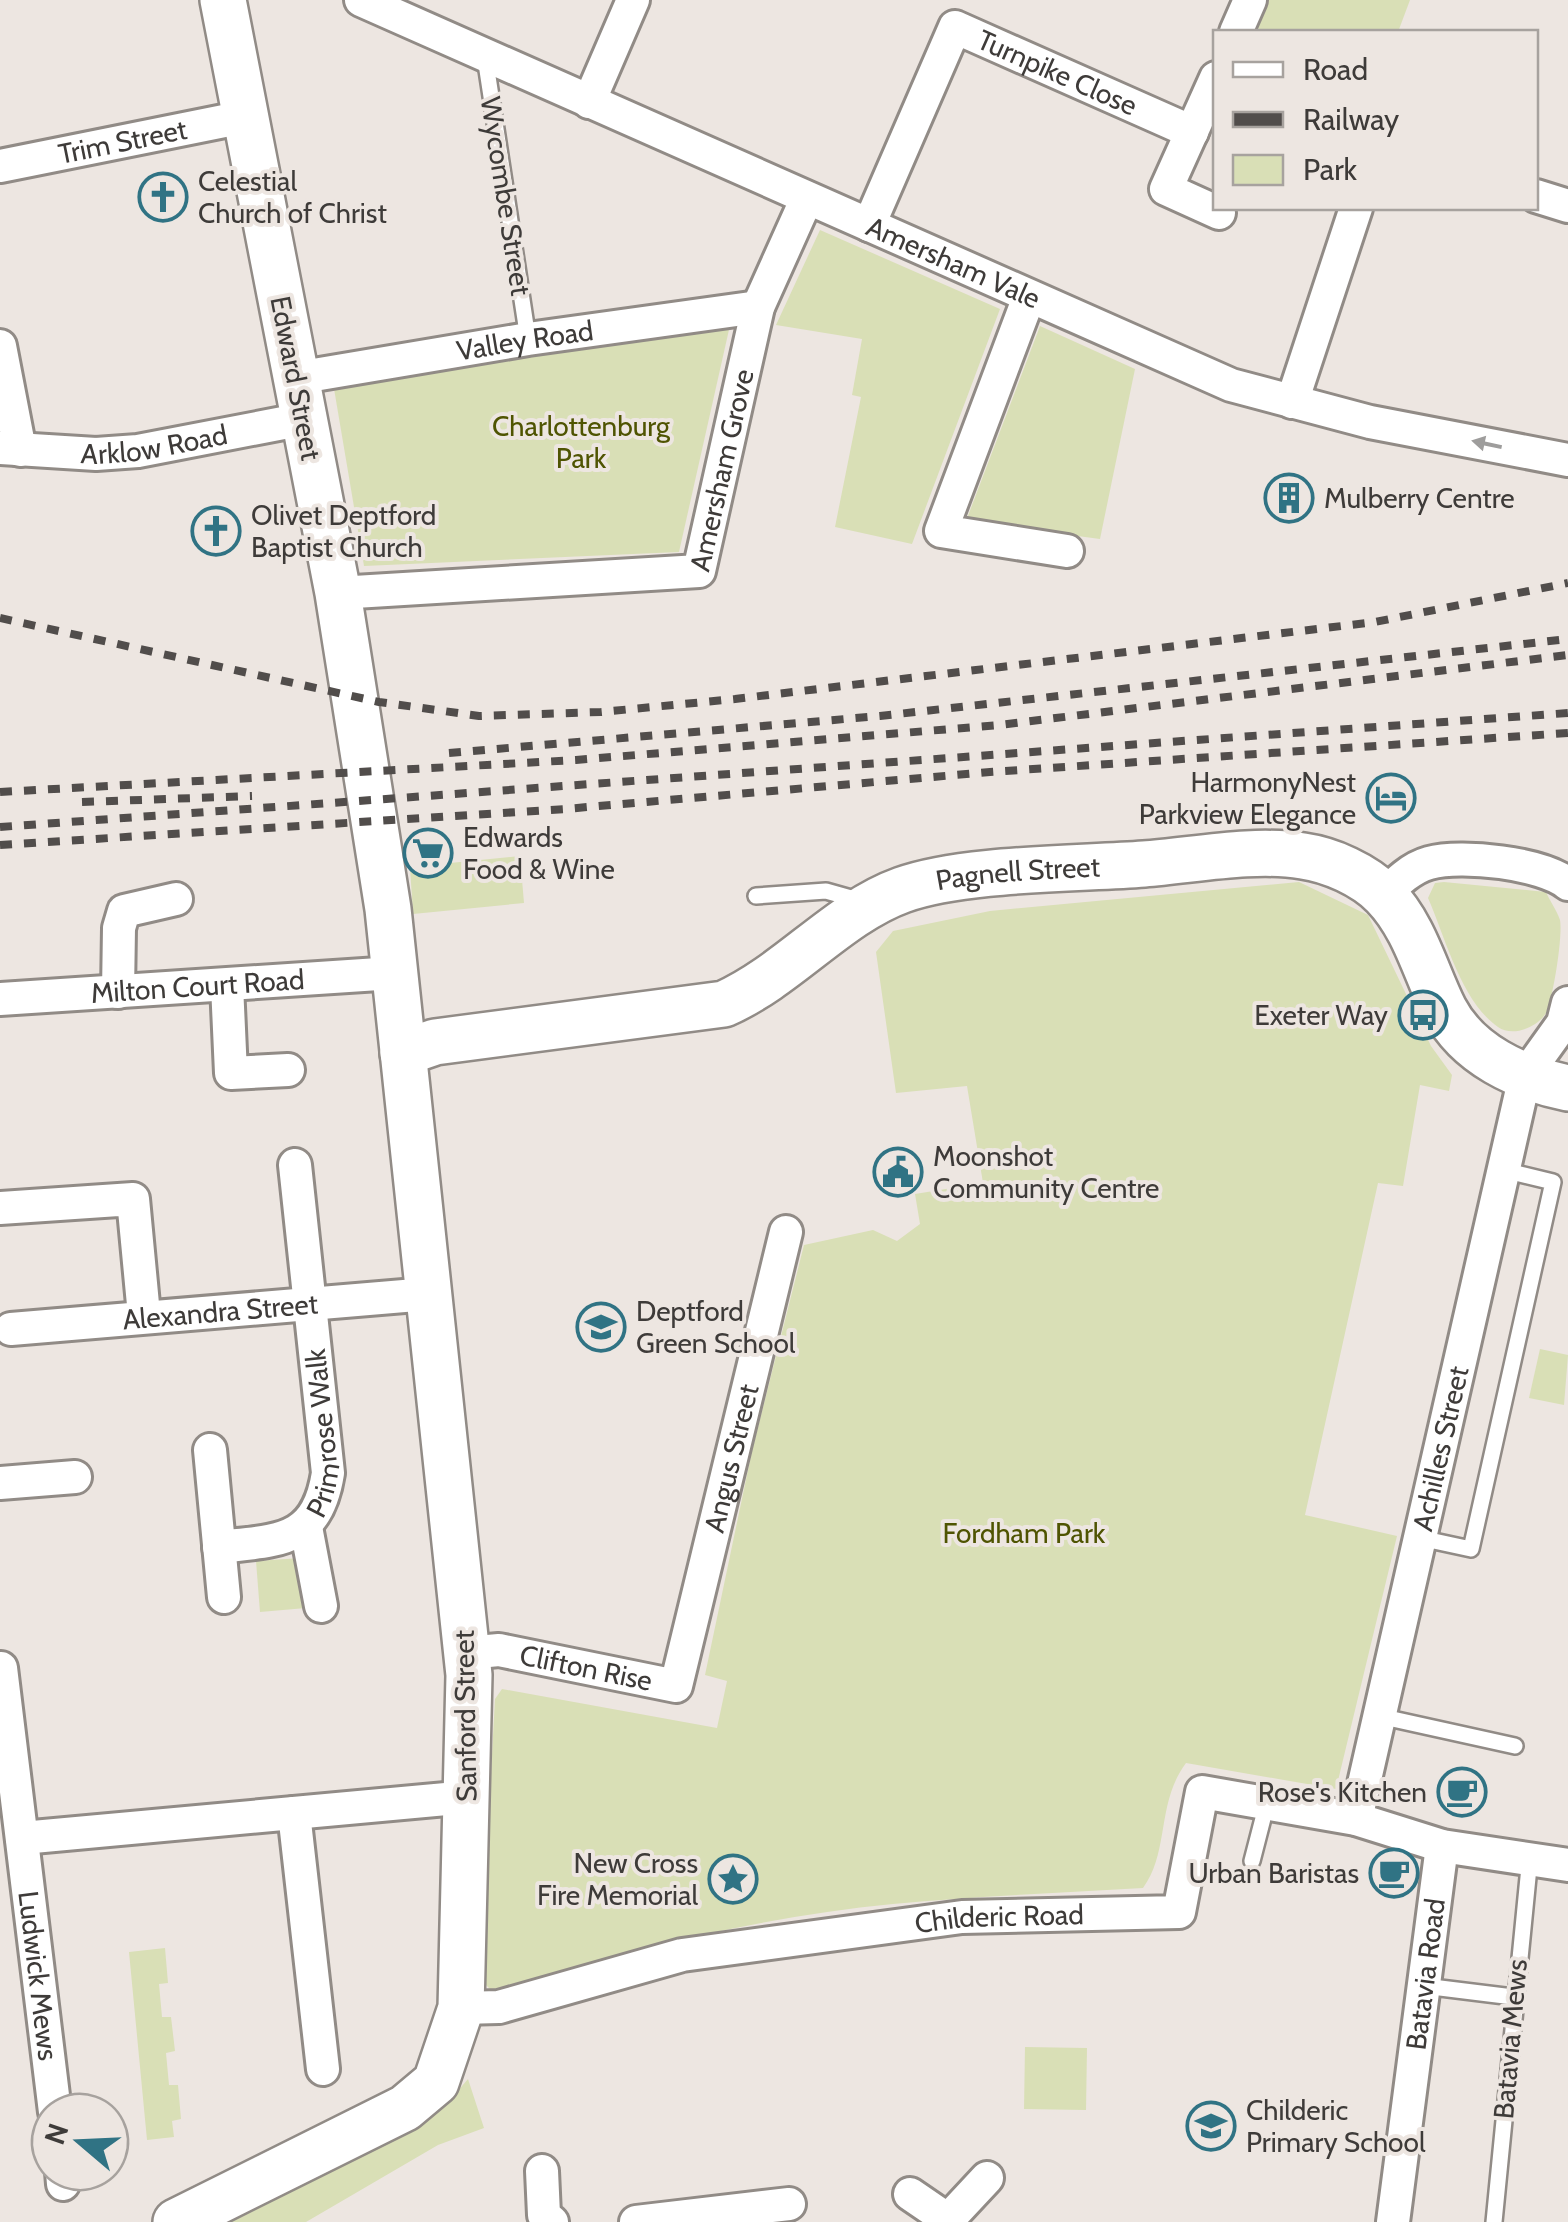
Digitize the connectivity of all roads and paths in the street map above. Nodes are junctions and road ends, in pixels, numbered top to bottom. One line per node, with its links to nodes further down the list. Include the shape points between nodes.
1 (223, 0): 9 (main road, Edward Street)
2 (633, 0): 8 (street)
3 (1250, 0): 5 (street)
4 (378, 3): 6 (street, Amersham Vale)
5 (1237, 30)
6 (485, 53): 8 (street, Amersham Vale); 20 (lane, Wycombe Street)
7 (1213, 85): 10 (street)
8 (589, 102): 13 (street, Amersham Vale)
9 (244, 117): 11 (street, Trim Street); 22 (main road, Edward Street)
10 (1192, 132): 16 (street, via 1166,190); 17 (street, Turnpike Close, via 956,26)
11 (0, 166)
12 (1538, 197): 14 (street)
13 (807, 198): 17 (street, Amersham Vale); 19 (street, Amersham Grove)
14 (1568, 206)
15 (1355, 210): 23 (street)
16 (1220, 213)
17 (869, 225): 18 (street, Amersham Vale)
18 (1029, 297): 23 (street, Amersham Vale, via 1231,386); 26 (street, via 941,531)
19 (758, 306): 20 (street, Valley Road); 27 (street, Amersham Grove, via 699,571)
20 (528, 339): 22 (street, Valley Road)
21 (0, 346): 24 (street)
22 (300, 399): 24 (street, Arklow Road, via 138,451); 27 (main road, Edward Street)
23 (1292, 402): 25 (street, Amersham Vale, one-way to 23)
24 (10, 449)
25 (1568, 460)
26 (1067, 550)
27 (338, 593): 33 (main road, Edward Street)
28 (1568, 883): 29 (street, via 1529,866 1451,860 1415,868)
29 (1384, 895): 32 (main road, Pagnell Street, via 1328,863 1273,854 947,881); 40 (main road, Pagnell Street, via 1406,922 1461,1035)
30 (756, 896): 32 (lane, via 826,891)
31 (176, 899): 35 (street, via 124,911)
32 (872, 904): 38 (main road, Pagnell Street, via 758,989 724,1004 435,1042)
33 (394, 973): 34 (street, Milton Court Road); 38 (main road, Edward Street)
34 (227, 986): 35 (street, Milton Court Road); 39 (street, via 231,1074)
35 (118, 992): 36 (street, Milton Court Road)
36 (0, 999)
37 (1568, 1003): 40 (street, via 1563,1023)
38 (403, 1053): 46 (main road, Sanford Street)
39 (288, 1070)
40 (1525, 1076): 41 (main road, Pagnell Street); 43 (street, Achilles Street)
41 (1568, 1088)
42 (296, 1165): 47 (street, Primrose Walk)
43 (1503, 1170): 54 (street, Achilles Street); 54 (lane, via 1553,1182 1508,1390 1472,1549)
44 (0, 1208): 48 (street, via 132,1199)
45 (786, 1232): 60 (street, Angus Street)
46 (428, 1294): 47 (street, Alexandra Street); 58 (main road, Sanford Street)
47 (312, 1304): 48 (street, Alexandra Street); 53 (street, Primrose Walk, via 328,1473 324,1502)
48 (144, 1315): 49 (street, Alexandra Street)
49 (11, 1328)
50 (210, 1450): 55 (street)
51 (75, 1477): 52 (street)
52 (0, 1483)
53 (306, 1527): 55 (street, Primrose Walk, via 283,1539); 57 (street)
54 (1420, 1538): 61 (street, Achilles Street)
55 (219, 1546): 56 (street)
56 (224, 1597)
57 (321, 1606)
58 (483, 1652): 60 (street, Clifton Rise); 63 (main road, Sanford Street, via 470,1702)
59 (1, 1668): 67 (street, Ludwick Mews)
60 (676, 1686)
61 (1379, 1716): 62 (lane); 66 (street, Achilles Street)
62 (1515, 1746)
63 (468, 1797): 65 (street); 74 (main road, Sanford Street)
64 (1267, 1803): 66 (street, Childeric Road); 70 (lane); 74 (street, Childeric Road, via 1202,1792 1179,1912 962,1917 682,1955 499,2007)
65 (294, 1813): 67 (street); 75 (street)
66 (1356, 1818): 68 (street, Childeric Road)
67 (22, 1838): 76 (street, Ludwick Mews)
68 (1442, 1846): 69 (street); 72 (street, Batavia Road)
69 (1530, 1857): 71 (street); 73 (lane, Batavia Mews)
70 (1252, 1861)
71 (1568, 1865)
72 (1424, 1986): 73 (lane); 85 (street, Batavia Road)
73 (1513, 1997): 86 (lane, Batavia Mews)
74 (461, 2008): 81 (main road, Sanford Street, via 436,2082 405,2108)
75 (324, 2069)
76 (52, 2092)
77 (542, 2170): 83 (street, via 544,2215)
78 (987, 2178): 82 (street)
79 (910, 2194): 82 (street)
80 (789, 2204): 84 (street)
81 (184, 2221)
82 (947, 2221)
83 (552, 2222)
84 (636, 2222)
85 (1393, 2222)
86 (1494, 2222)

